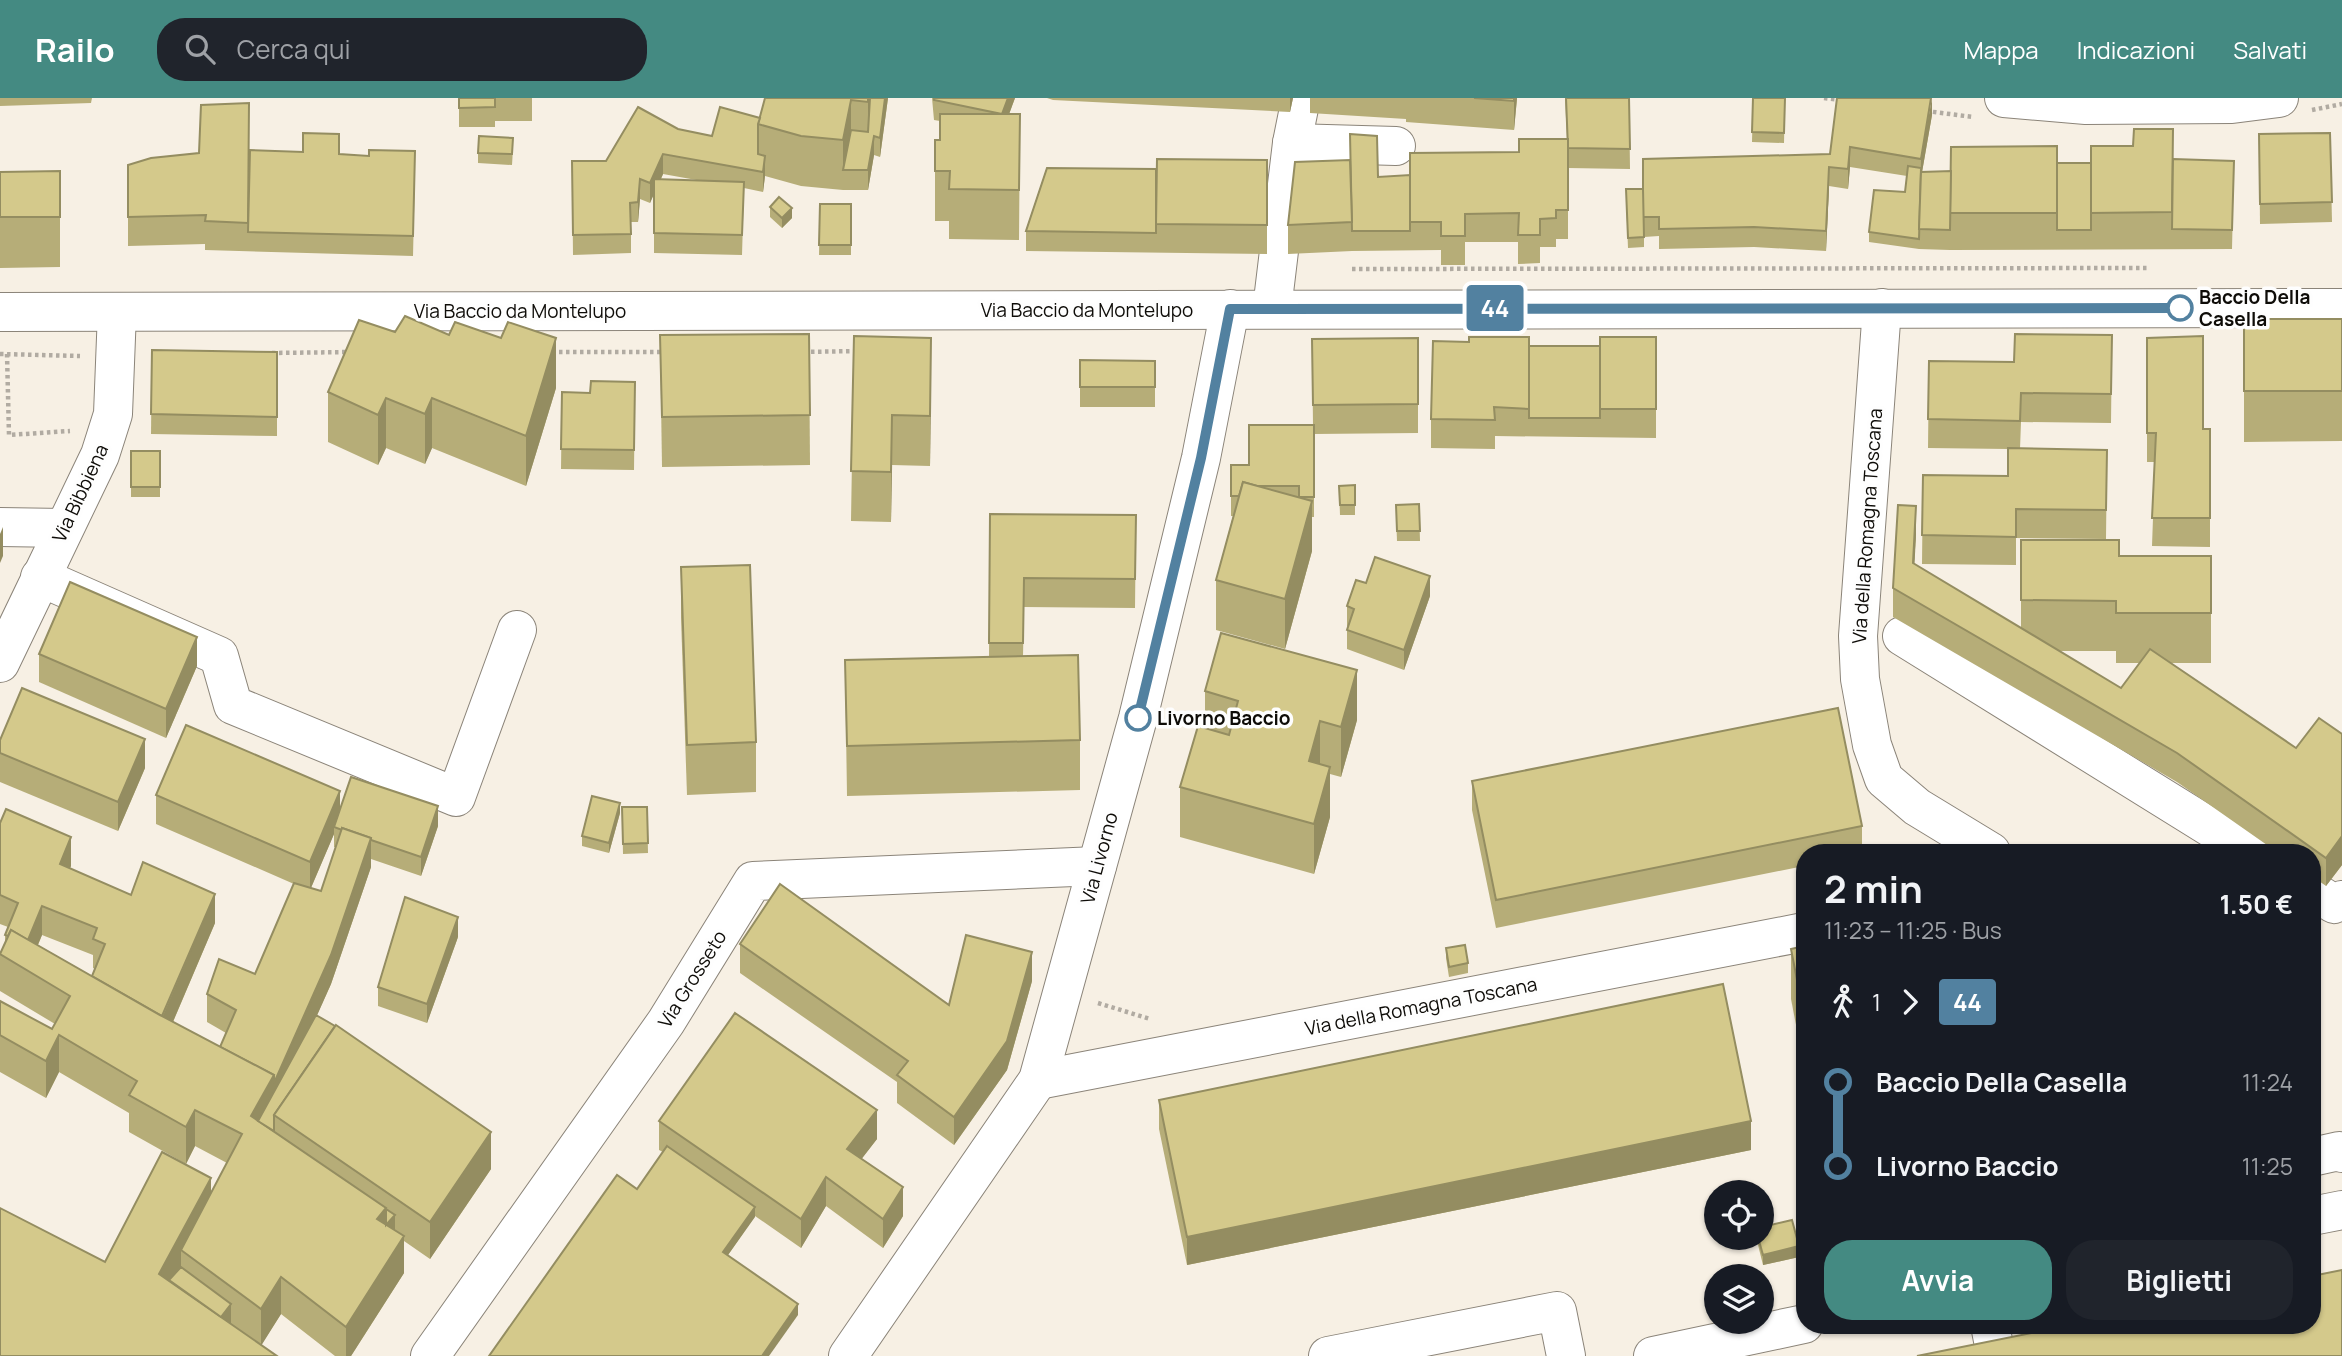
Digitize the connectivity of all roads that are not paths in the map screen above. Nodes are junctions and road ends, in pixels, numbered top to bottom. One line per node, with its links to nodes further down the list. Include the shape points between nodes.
1 (1301, 98): 5 (street)
2 (2004, 98): 4 (street, via 2086,105)
3 (2279, 98): 4 (street, via 2250,103)
4 (2215, 101)
5 (1292, 142): 6 (street); 10 (street)
6 (1396, 146)
7 (2342, 307): 8 (street, Via Baccio da Montelupo)
8 (1882, 308): 10 (street, Via Baccio da Montelupo); 19 (street, Via della Romagna Toscana, via 1858,636 1860,679 1872,745 1884,779 1917,807)
9 (1230, 309): 10 (street, Via Baccio da Montelupo); 12 (street, Via Baccio da Montelupo); 21 (street, Via Livorno, via 1201,458)
10 (1272, 309)
11 (0, 312): 12 (street, Via Baccio da Montelupo)
12 (117, 312): 14 (street, Via Bibbiena, via 113,414 100,455)
13 (0, 527): 14 (street)
14 (64, 528): 15 (street, Via Bibbiena)
15 (40, 577): 16 (street, via 219,656 233,705 456,797); 18 (street, Via Bibbiena)
16 (517, 629)
17 (1902, 636): 20 (street)
18 (0, 663)
19 (1978, 844)
20 (2237, 844)
21 (1097, 866): 25 (street, Via Livorno); 30 (street, Via Grosseto, via 753,881 666,1022)
22 (2321, 896): 23 (street, via 2334,904)
23 (2342, 900)
24 (1796, 934): 25 (street, Via della Romagna Toscana)
25 (1038, 1080): 31 (street, Via Livorno)
26 (2342, 1210): 27 (street)
27 (2321, 1214)
28 (1796, 1326): 34 (street)
29 (1992, 1334): 35 (street)
30 (430, 1356)
31 (848, 1356)
32 (1328, 1356): 33 (street, via 1557,1311)
33 (1566, 1356)
34 (1653, 1356)
35 (1996, 1356)

